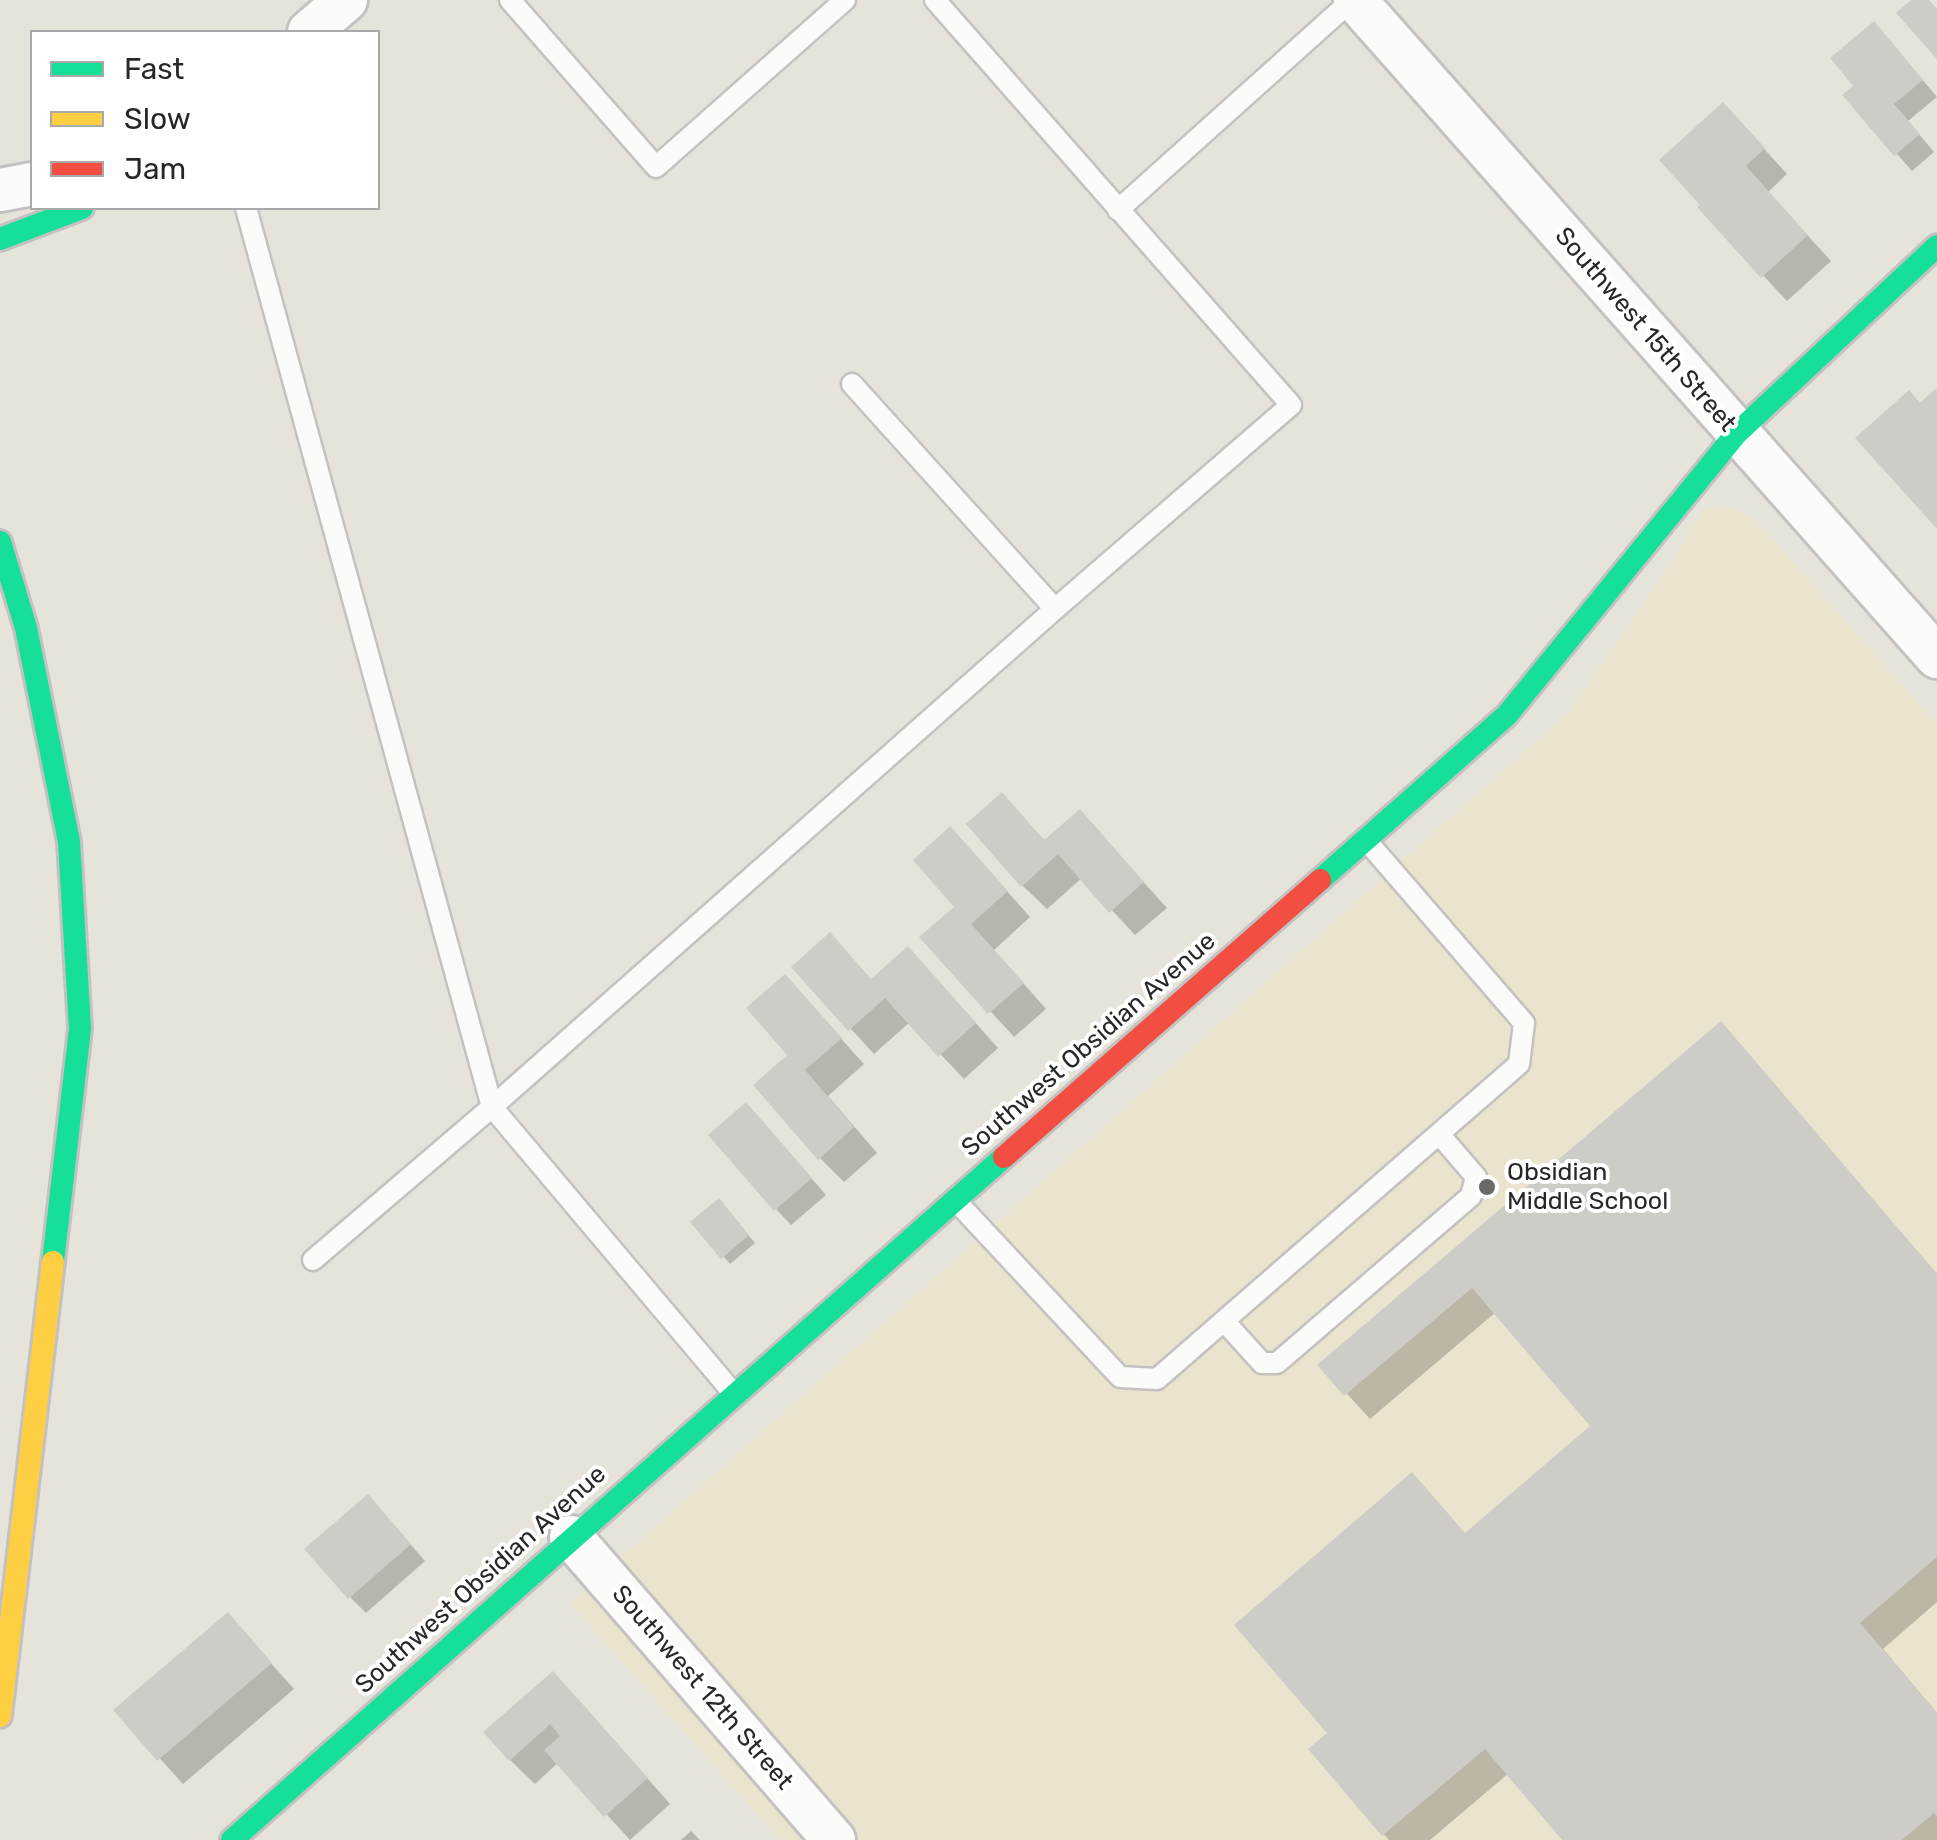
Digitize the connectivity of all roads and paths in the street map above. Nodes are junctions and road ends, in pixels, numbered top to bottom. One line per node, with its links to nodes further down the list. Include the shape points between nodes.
1 (346, 0): 6 (street)
2 (510, 0): 3 (lane, via 656,167)
3 (846, 0)
4 (934, 0): 11 (lane)
5 (1354, 0): 11 (lane); 15 (street, Southwest 15th Street)
6 (311, 30)
7 (30, 184): 8 (street)
8 (0, 190)
9 (76, 210): 12 (street)
10 (247, 210): 20 (lane)
11 (1118, 210): 17 (lane, via 1290,406)
12 (0, 239)
13 (1937, 246): 15 (street, Southwest Obsidian Avenue)
14 (852, 384): 17 (lane)
15 (1736, 434): 18 (street, Southwest 15th Street); 19 (street, Southwest Obsidian Avenue, via 1507,715)
16 (0, 542): 27 (street, via 26,628 69,842 80,1029)
17 (1055, 608): 20 (lane)
18 (1937, 658)
19 (1365, 839): 21 (lane, via 1524,1024 1518,1064); 22 (street, Southwest Obsidian Avenue)
20 (492, 1107): 23 (lane); 25 (lane)
21 (1439, 1134): 24 (lane); 24 (lane, via 1476,1177 1471,1196 1278,1363 1262,1363)
22 (955, 1199): 24 (lane, via 1120,1378 1157,1379); 25 (street, Southwest Obsidian Avenue)
23 (313, 1260)
24 (1224, 1321)
25 (734, 1394): 26 (street, Southwest Obsidian Avenue)
26 (571, 1537): 28 (street, Southwest Obsidian Avenue); 29 (street, Southwest 12th Street)
27 (0, 1716)
28 (232, 1840)
29 (834, 1840)

